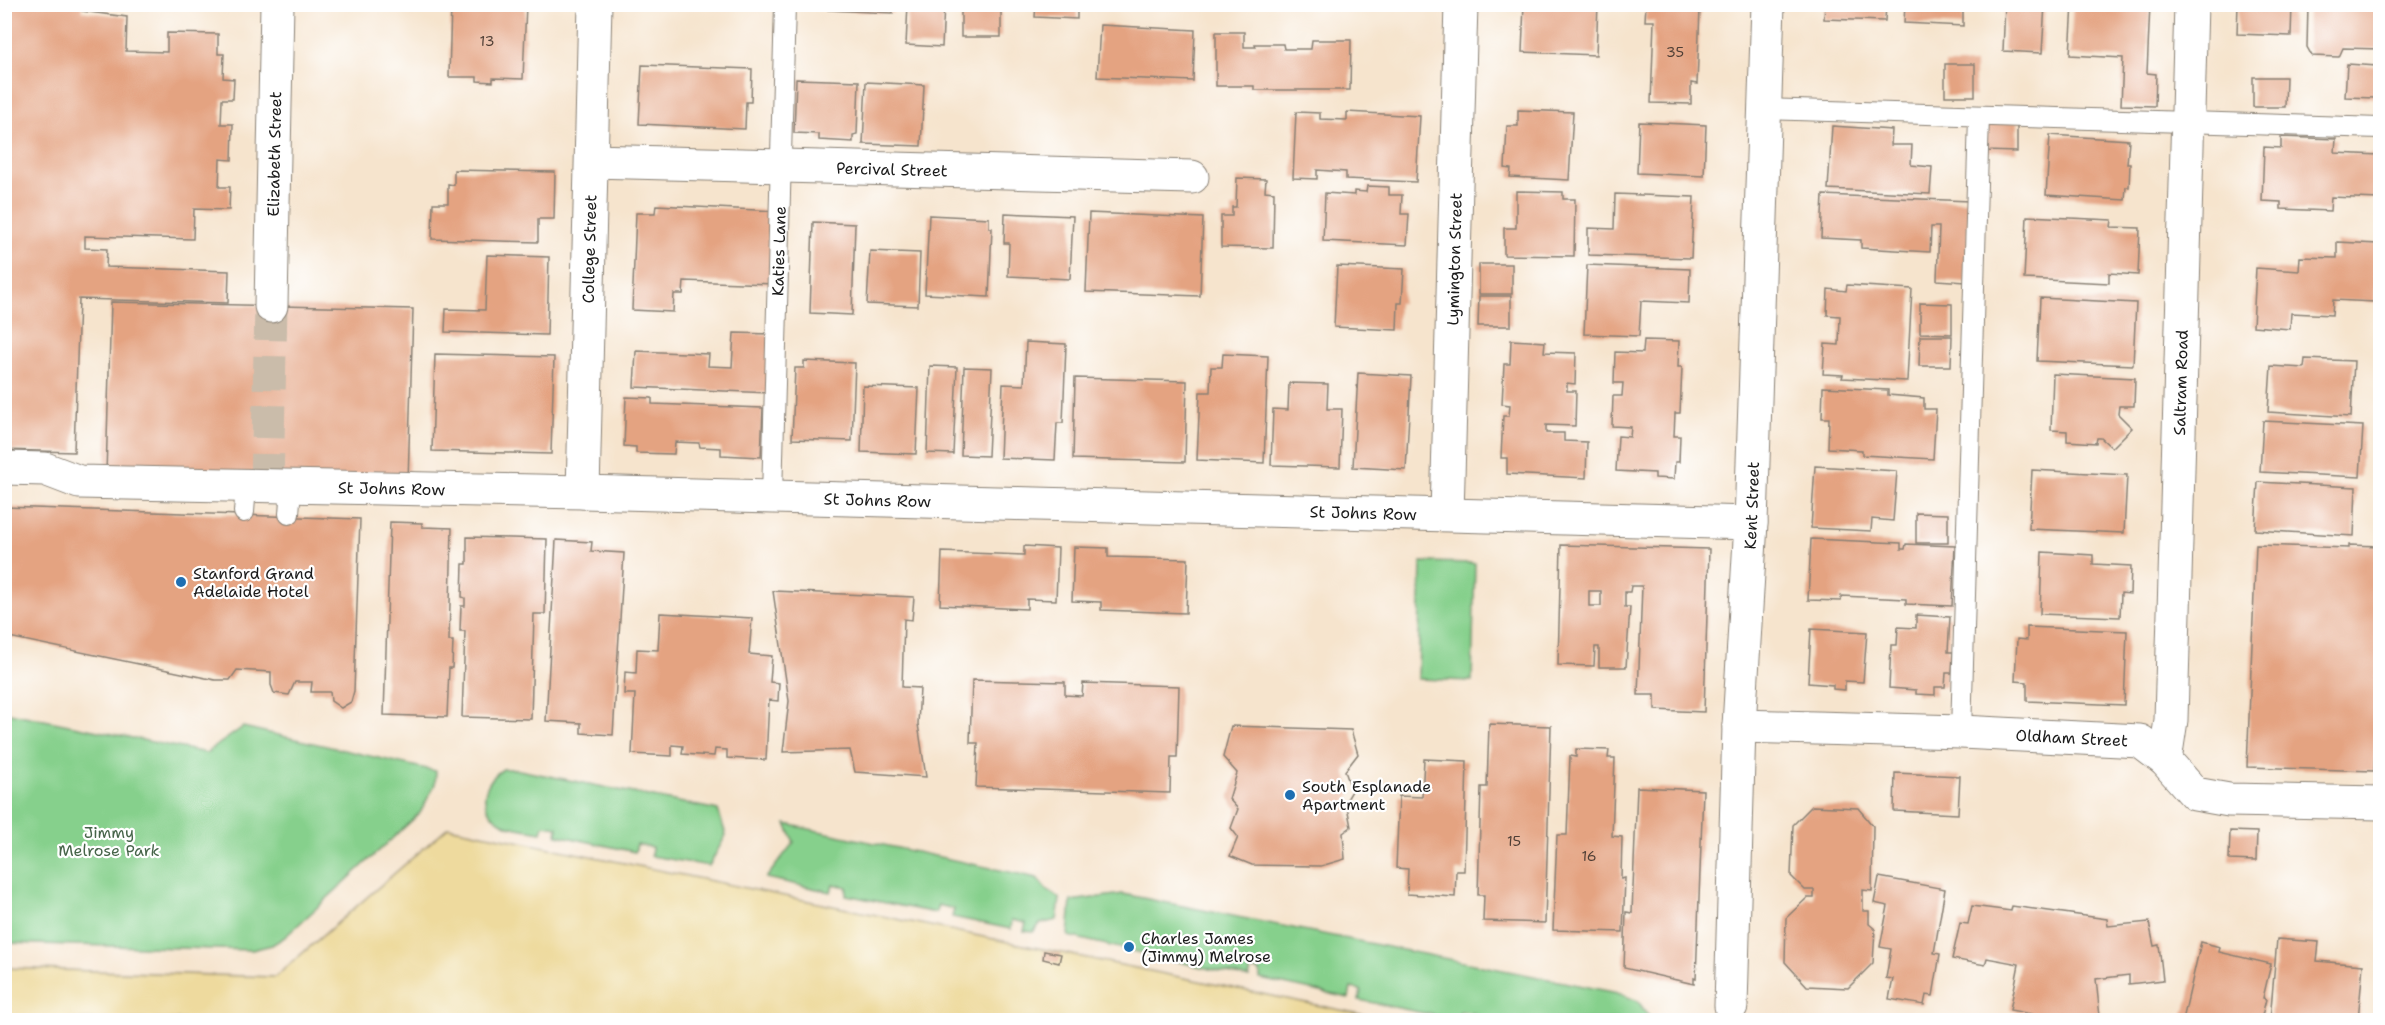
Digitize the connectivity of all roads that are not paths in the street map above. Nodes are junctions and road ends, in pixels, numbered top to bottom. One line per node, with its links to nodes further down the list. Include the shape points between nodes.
1 (277, 4): 14 (street, Elizabeth Street)
2 (595, 4): 11 (street, College Street)
3 (785, 4): 12 (lane, Katies Lane)
4 (1461, 4): 18 (street, Lymington Street)
5 (1768, 4): 7 (street, Kent Street)
6 (2191, 4): 9 (street, Saltram Road)
7 (1765, 109): 8 (lane); 19 (street, Kent Street)
8 (1979, 116): 9 (lane); 21 (lane)
9 (2188, 123): 10 (lane); 22 (street, Saltram Road, via 2171,720)
10 (2380, 128)
11 (592, 160): 12 (street, Percival Street); 16 (street, College Street)
12 (781, 166): 13 (street, Percival Street); 17 (lane, Katies Lane)
13 (1192, 177)
14 (271, 306)
15 (4, 468): 16 (street, St Johns Row, via 45,469 79,482 245,499 290,500 386,485)
16 (583, 492): 17 (street, St Johns Row)
17 (772, 497): 18 (street, St Johns Row)
18 (1447, 514): 19 (street, St Johns Row)
19 (1751, 523): 20 (street, Kent Street)
20 (1739, 726): 21 (street, Oldham Street); 24 (street, Kent Street)
21 (1960, 732): 22 (street, Oldham Street, via 2140,741)
22 (2165, 760): 23 (street, Oldham Street, via 2195,794 2229,800)
23 (2380, 803)
24 (1731, 1006)

